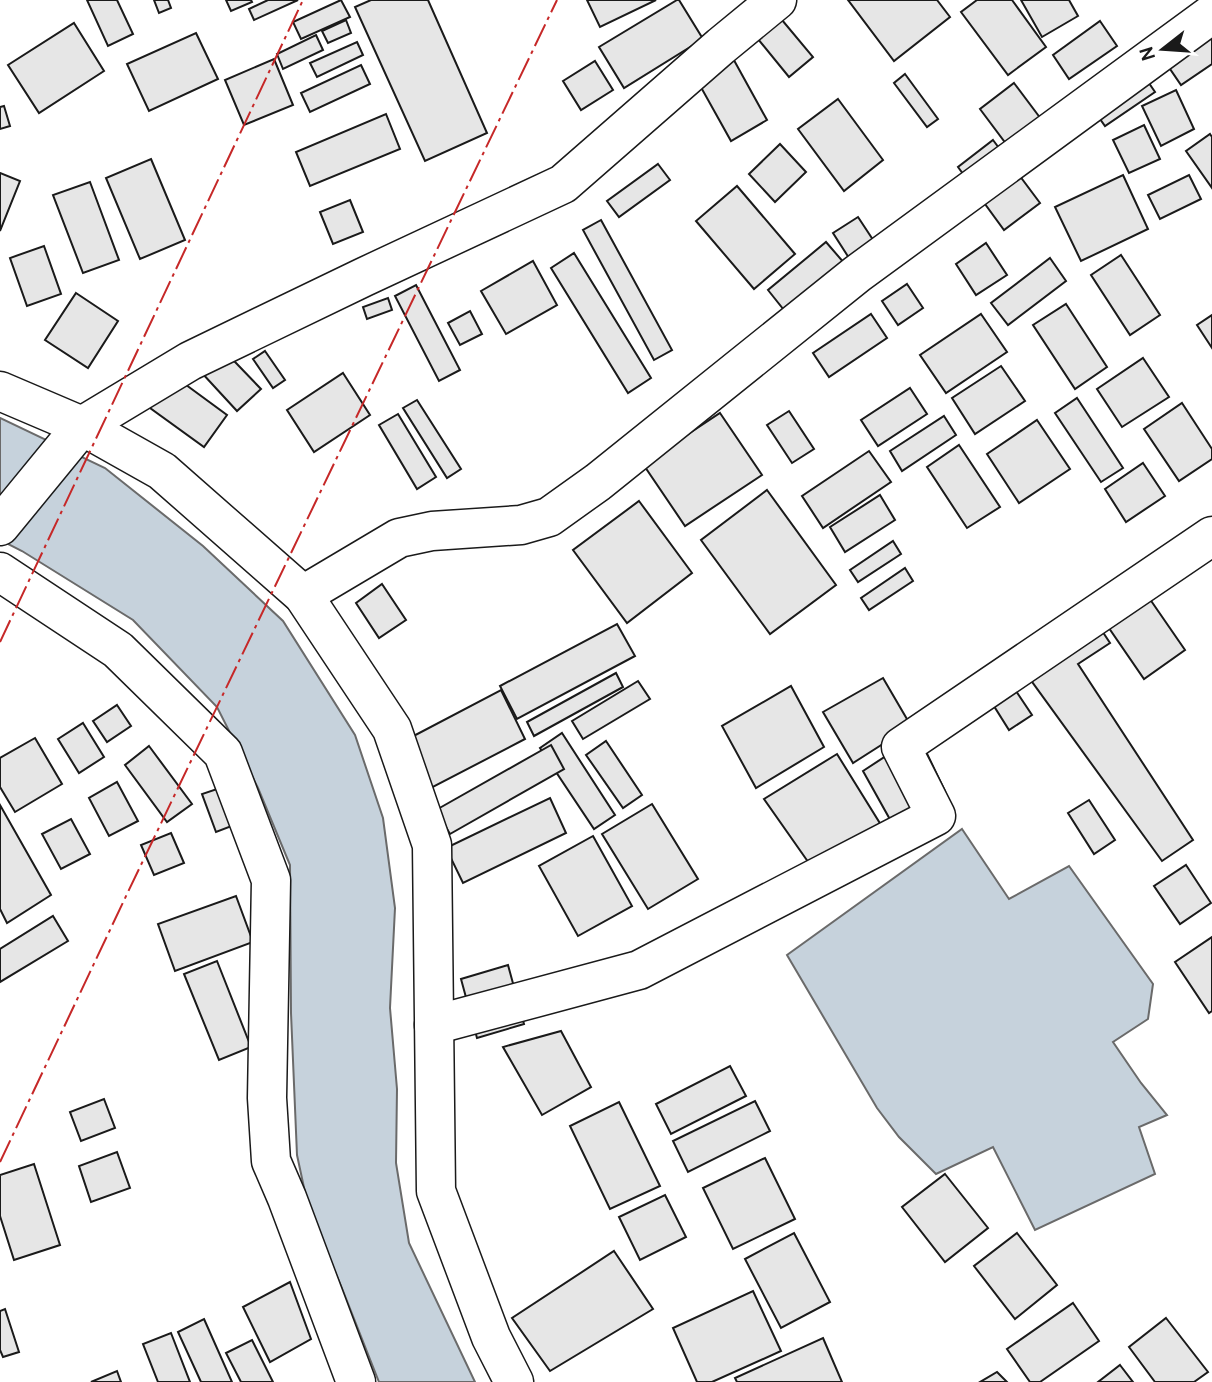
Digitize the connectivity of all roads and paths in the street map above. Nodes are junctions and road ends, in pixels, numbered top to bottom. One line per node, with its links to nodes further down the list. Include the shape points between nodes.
1 (777, 0): 4 (street, via 563,184 190,360)
2 (1212, 14): 8 (street, via 857,274 550,517 521,525 399,538)
3 (0, 391): 4 (street)
4 (82, 426): 5 (street); 8 (street, via 162,471)
5 (0, 526)
6 (1212, 536): 9 (street, via 901,747 936,816 639,970)
7 (0, 572): 10 (street, via 118,650 223,753 271,880 267,1098 271,1161)
8 (303, 595): 9 (street, via 392,729 432,845)
9 (434, 1025): 11 (street, via 436,1191 491,1337)
10 (356, 1382)
11 (514, 1382)

